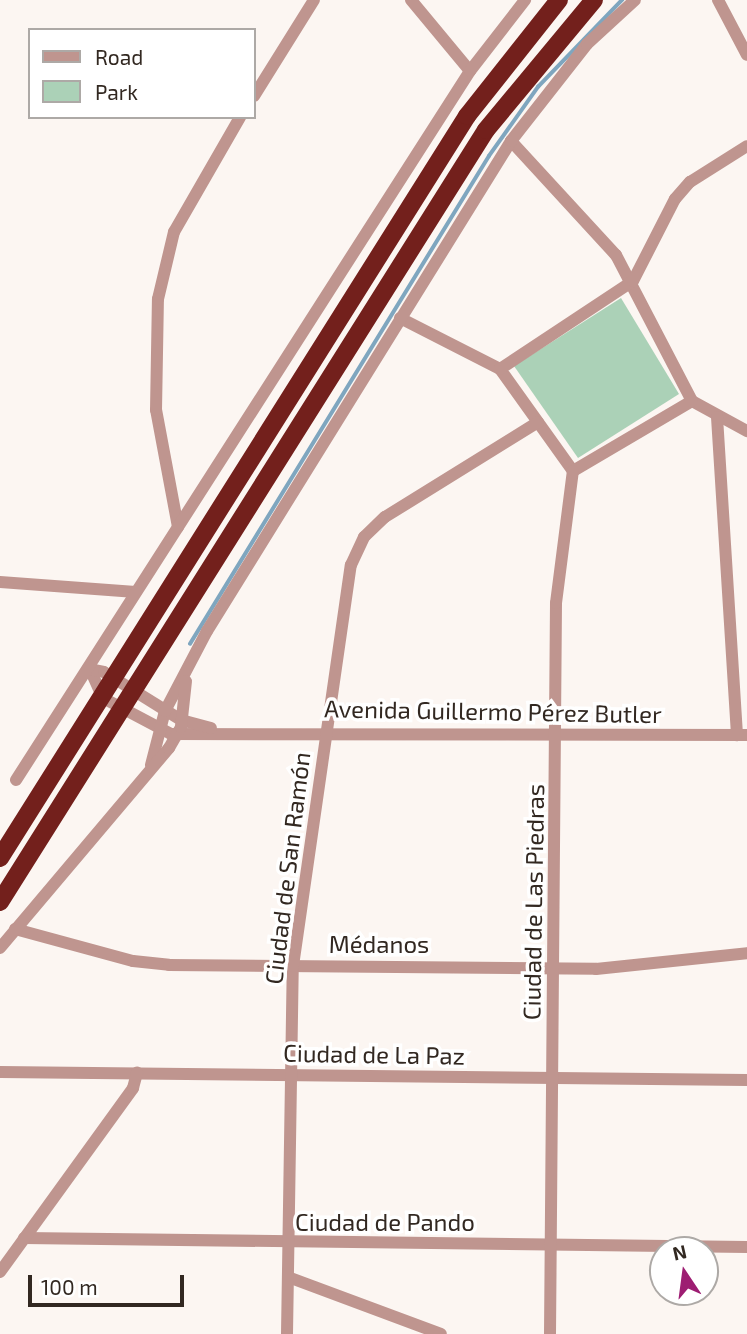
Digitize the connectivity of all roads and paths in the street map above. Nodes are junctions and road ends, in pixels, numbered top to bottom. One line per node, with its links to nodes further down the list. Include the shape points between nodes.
1 (314, 0): 10 (street)
2 (411, 0): 9 (street)
3 (525, 0): 9 (street)
4 (559, 0): 27 (highway, via 467,116)
5 (594, 0): 28 (highway, via 486,130)
6 (635, 0): 12 (street, via 579,54)
7 (718, 0): 8 (street)
8 (747, 55)
9 (470, 71): 22 (street)
10 (256, 93)
11 (239, 119): 22 (street, via 179,221 158,299 156,410)
12 (512, 141): 14 (street); 15 (street)
13 (747, 146): 14 (street, via 690,182 675,199)
14 (633, 281): 16 (street); 17 (street)
15 (400, 318): 16 (street); 26 (street, via 214,619)
16 (500, 369): 19 (street)
17 (692, 401): 18 (street); 21 (street)
18 (717, 417): 20 (street); 38 (street)
19 (538, 422): 21 (street); 34 (street, Ciudad de San Ramón, via 385,517 363,537 351,565)
20 (747, 431)
21 (573, 471): 36 (street, Ciudad de Las Piedras, via 556,603)
22 (178, 527): 24 (street)
23 (0, 582): 24 (street)
24 (136, 592): 25 (street)
25 (90, 669): 27 (street); 29 (street); 40 (street)
26 (187, 673): 30 (street); 32 (street)
27 (116, 678): 28 (street); 29 (highway)
28 (136, 691): 30 (street); 31 (highway)
29 (103, 698): 31 (street); 41 (highway)
30 (165, 711): 32 (street); 35 (street)
31 (123, 713): 35 (street); 42 (highway)
32 (181, 720): 33 (street); 37 (street)
33 (239, 730): 34 (street, Avenida Guillermo Pérez Butler); 37 (street)
34 (326, 730): 36 (street, Avenida Guillermo Pérez Butler); 46 (street, Ciudad de San Ramón)
35 (159, 731): 37 (street); 39 (street)
36 (556, 733): 38 (street, Avenida Guillermo Pérez Butler); 47 (street, Ciudad de Las Piedras)
37 (178, 734): 39 (street)
38 (742, 735)
39 (151, 765): 43 (street)
40 (16, 780)
41 (0, 858)
42 (0, 902)
43 (15, 929): 44 (street); 46 (street, Médanos, via 133,961)
44 (0, 948)
45 (747, 953): 47 (street, Médanos, via 636,967)
46 (293, 966): 47 (street, Médanos); 50 (street, Ciudad de San Ramón)
47 (554, 968): 51 (street, Ciudad de Las Piedras)
48 (0, 1072): 49 (street, Ciudad de La Paz)
49 (136, 1073): 50 (street, Ciudad de La Paz); 53 (street, via 133,1088)
50 (290, 1074): 51 (street, Ciudad de La Paz); 54 (street, Ciudad de San Ramón)
51 (551, 1077): 52 (street, Ciudad de La Paz); 55 (street, Ciudad de Las Piedras)
52 (747, 1080)
53 (24, 1238): 54 (street, Ciudad de Pando); 57 (street)
54 (289, 1242): 55 (street, Ciudad de Pando); 58 (street, Ciudad de San Ramón)
55 (552, 1244): 56 (street, Ciudad de Pando); 61 (street, Ciudad de Las Piedras)
56 (747, 1247)
57 (0, 1272)
58 (288, 1277): 59 (street, Ciudad de San Ramón); 60 (street)
59 (287, 1334)
60 (441, 1334)
61 (550, 1334)

